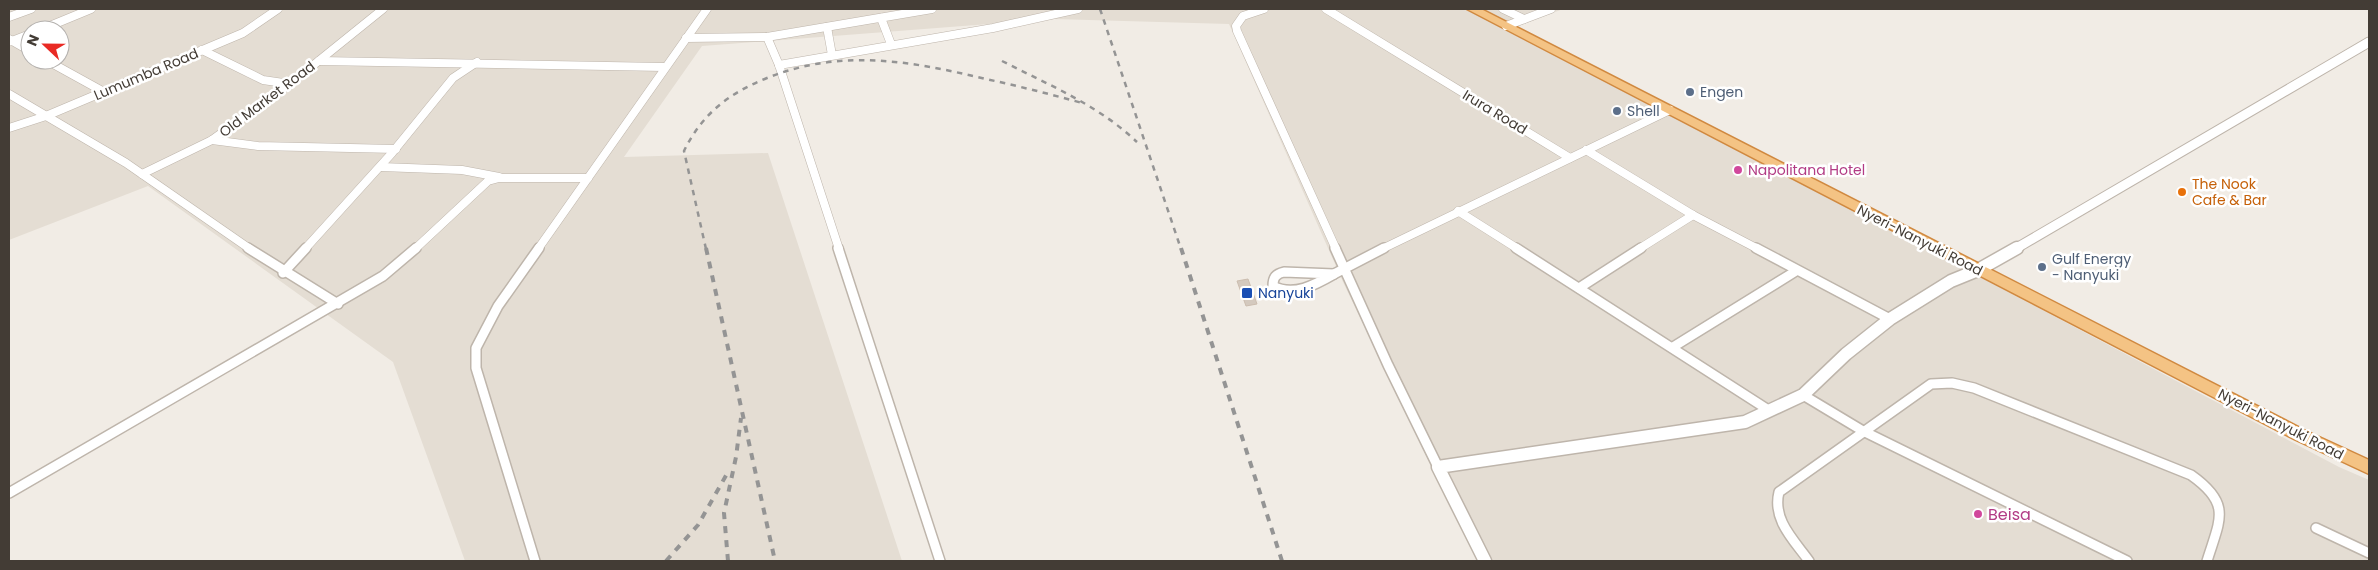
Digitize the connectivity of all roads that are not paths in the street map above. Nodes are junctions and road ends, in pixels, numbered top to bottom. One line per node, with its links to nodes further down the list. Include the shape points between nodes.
1 (31, 9): 14 (street)
2 (90, 9): 17 (street)
3 (278, 9): 24 (street, Lumumba Road, via 243,33)
4 (383, 9): 26 (street, Old Market Road)
5 (707, 9): 21 (street)
6 (932, 9): 13 (street)
7 (1076, 9): 23 (street, via 993,28)
8 (1264, 9): 47 (street, via 1244,16 1236,28)
9 (1326, 9): 40 (street, Irura Road)
10 (1473, 9): 18 (highway, Nyeri-Nanyuki Road)
11 (1504, 9): 16 (street)
12 (1550, 9): 16 (street)
13 (914, 10): 15 (street)
14 (9, 17)
15 (881, 18): 19 (street); 23 (street)
16 (1524, 19): 18 (street)
17 (64, 20)
18 (1506, 26): 34 (highway, Nyeri-Nanyuki Road)
19 (827, 27): 20 (street); 25 (street)
20 (767, 37): 21 (street); 28 (street)
21 (686, 38): 29 (street)
22 (2369, 42): 48 (street)
23 (891, 44): 25 (street)
24 (202, 50): 31 (street, via 263,80); 32 (street, Lumumba Road)
25 (832, 55): 28 (street)
26 (319, 61): 27 (street); 31 (street, Old Market Road)
27 (477, 62): 29 (street); 38 (street, via 455,76)
28 (779, 65): 65 (street)
29 (664, 67): 44 (street)
30 (64, 70): 32 (street)
31 (290, 84): 37 (street, Old Market Road)
32 (104, 92): 35 (street, Lumumba Road)
33 (9, 94): 35 (street)
34 (1670, 110): 39 (street); 48 (highway, Nyeri-Nanyuki Road)
35 (46, 116): 36 (street, Lumumba Road); 42 (street)
36 (9, 128)
37 (212, 140): 38 (street, via 258,146); 42 (street, Old Market Road)
38 (396, 149): 41 (street)
39 (1586, 150): 40 (street); 46 (street)
40 (1570, 158): 45 (street)
41 (381, 167): 43 (street, via 462,170); 50 (street)
42 (142, 174): 50 (street)
43 (499, 178): 44 (street); 53 (street, via 480,186 397,266)
44 (588, 178): 64 (street, via 498,306 476,348 476,368)
45 (1458, 211): 47 (street); 52 (street)
46 (1693, 215): 49 (street); 52 (street)
47 (1345, 266): 51 (street); 59 (street, via 1388,365)
48 (1978, 270): 54 (street, via 1951,281); 60 (highway, Nyeri-Nanyuki Road)
49 (1796, 271): 54 (street); 55 (street)
50 (284, 273): 53 (street)
51 (1334, 274): 51 (street, via 1288,292 1273,286 1273,279 1284,272)
52 (1579, 288): 55 (street)
53 (338, 304): 61 (street)
54 (1890, 319): 56 (street, via 1846,354)
55 (1673, 348): 57 (street)
56 (1803, 395): 57 (street); 58 (street)
57 (1770, 411): 59 (street, via 1745,422)
58 (1863, 431): 67 (street, via 1779,492 1775,500 1778,516); 68 (street); 69 (street, via 1931,384 1952,382 1974,388 2191,475 2206,484 2215,494 2221,512)
59 (1438, 467): 66 (street)
60 (2369, 468)
61 (9, 493)
62 (2316, 528): 63 (street)
63 (2369, 553)
64 (535, 561)
65 (940, 561)
66 (1485, 561)
67 (1809, 561)
68 (2127, 561)
69 (2207, 561)

